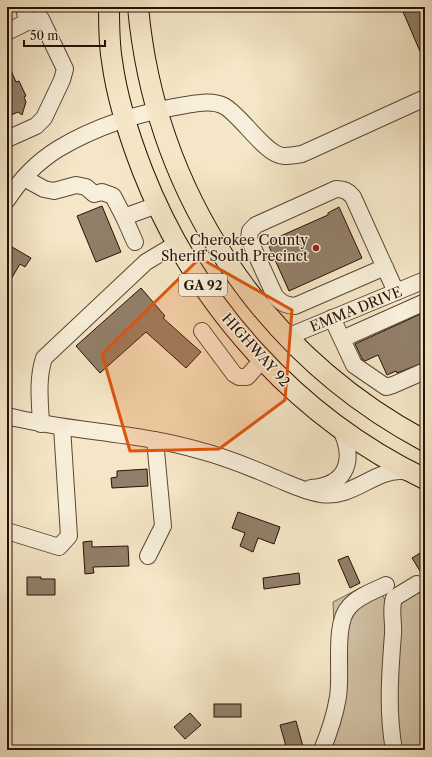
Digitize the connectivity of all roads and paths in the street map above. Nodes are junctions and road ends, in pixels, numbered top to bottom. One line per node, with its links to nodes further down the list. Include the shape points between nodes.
1 (109, 7): 7 (main road, HIGHWAY 92 / GA 92, via 111,60)
2 (138, 7): 6 (main road, GA 92, via 144,57)
3 (25, 14): 4 (street); 8 (street, via 41,19 65,69 44,118 36,126)
4 (7, 32)
5 (425, 98): 6 (street, via 302,154 282,156 266,148 235,114 223,106 205,102)
6 (157, 110): 7 (street); 20 (main road, GA 92, via 178,171 206,228 242,285)
7 (124, 120): 9 (street, via 83,136 57,150 39,163); 10 (main road, HIGHWAY 92 / GA 92)
8 (7, 139)
9 (13, 190): 11 (street, via 54,191 76,184 86,187 94,194 102,192 113,196)
10 (156, 205): 11 (street); 13 (main road, HIGHWAY 92 / GA 92)
11 (124, 217): 12 (street)
12 (134, 242)
13 (176, 244): 22 (main road, HIGHWAY 92 / GA 92, via 215,302); 25 (street, via 146,262 44,358 39,380)
14 (385, 267): 14 (street, via 353,197 343,189 336,189 256,225 250,231 249,239 274,296 287,305 295,306); 16 (street)
15 (425, 280): 16 (street, EMMA DRIVE)
16 (396, 292): 18 (street, EMMA DRIVE)
17 (425, 302): 21 (street)
18 (332, 318): 20 (street, EMMA DRIVE); 21 (street)
19 (202, 331): 22 (street, via 234,374 239,377 247,377)
20 (287, 337): 29 (main road, GA 92, via 346,390 382,416)
21 (342, 339): 23 (street, via 354,365 386,387)
22 (262, 360): 27 (main road, HIGHWAY 92 / GA 92, via 299,395)
23 (425, 371)
24 (7, 416): 25 (street)
25 (41, 424): 26 (street)
26 (62, 427): 28 (street); 32 (street, via 69,536 59,547)
27 (340, 428): 30 (main road, HIGHWAY 92 / GA 92); 31 (street, via 348,449 342,474 331,484 320,487)
28 (155, 440): 31 (street, via 224,458); 33 (street, via 163,526)
29 (425, 441)
30 (420, 476): 31 (street, via 401,471 392,472 332,495 307,491)
31 (296, 486)
32 (7, 531)
33 (148, 556)
34 (417, 584): 37 (street, via 394,598 392,604 390,718)
35 (386, 585): 36 (street, via 356,600 348,607 341,622 338,695)
36 (322, 750)
37 (394, 750)

